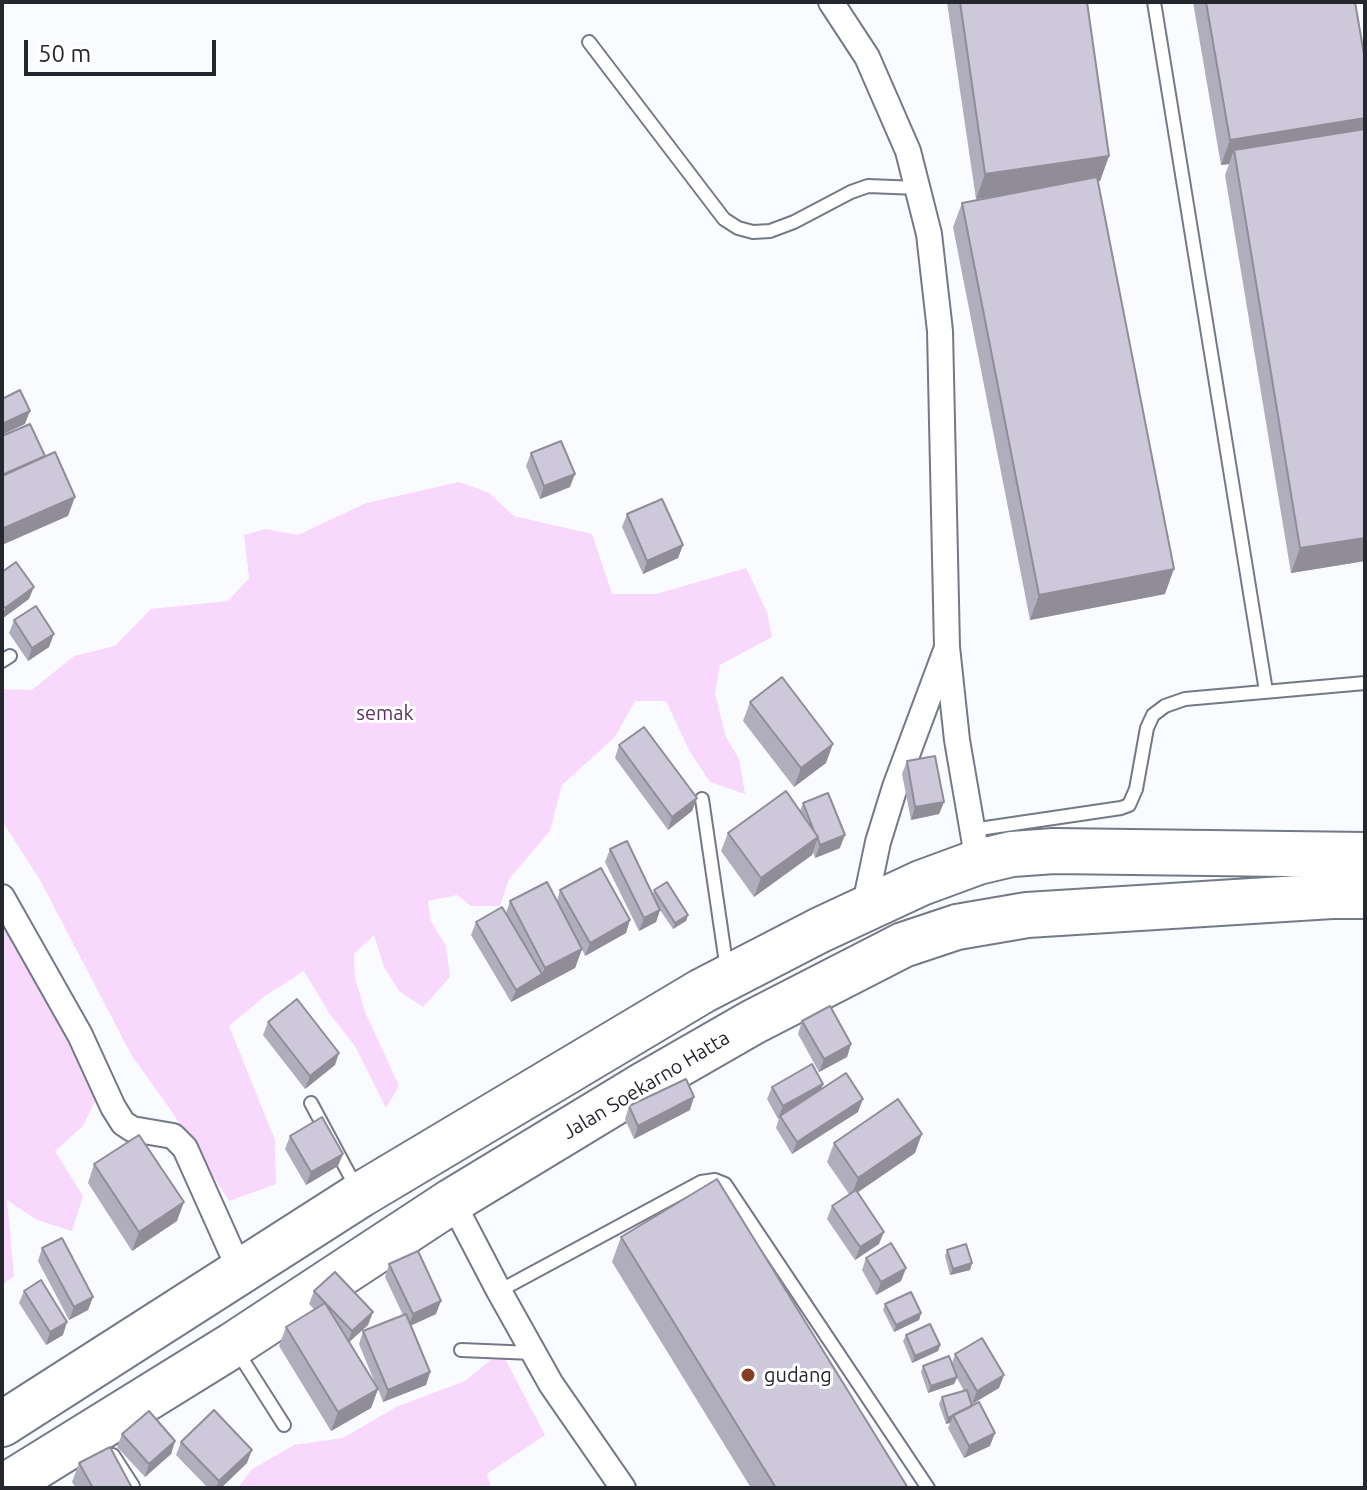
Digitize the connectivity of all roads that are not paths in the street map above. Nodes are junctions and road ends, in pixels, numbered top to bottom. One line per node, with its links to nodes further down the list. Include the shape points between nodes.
1 (831, 2): 4 (street, via 867,57 908,151)
2 (1154, 2): 7 (lane)
3 (589, 42): 4 (lane, via 724,219 738,228 770,231 868,186)
4 (918, 188): 5 (street, via 940,331)
5 (947, 647): 9 (street); 13 (street, via 895,787)
6 (1365, 683): 7 (lane)
7 (1266, 691): 9 (lane, via 1185,699 1153,715 1129,805)
8 (702, 799): 14 (lane)
9 (975, 846): 10 (highway, via 1012,854); 13 (highway, via 921,883)
10 (1365, 855)
11 (1365, 896): 17 (highway, Jalan Soekarno Hatta, via 1027,915 944,931 903,945 753,1022)
12 (2, 897): 18 (street, via 123,1123 173,1136 185,1148)
13 (864, 909): 14 (highway)
14 (728, 978): 16 (highway)
15 (311, 1103): 16 (lane)
16 (360, 1195): 18 (highway)
17 (452, 1201): 19 (street); 20 (highway, Jalan Soekarno Hatta)
18 (241, 1273): 23 (highway)
19 (499, 1291): 22 (street); 30 (lane, via 701,1182 725,1184)
20 (233, 1345): 25 (lane); 26 (highway, Jalan Soekarno Hatta)
21 (461, 1350): 22 (lane)
22 (533, 1353): 29 (street)
23 (75, 1378): 24 (highway); 26 (highway)
24 (2, 1424)
25 (284, 1425)
26 (101, 1426): 27 (highway, Jalan Soekarno Hatta); 28 (lane)
27 (22, 1483)
28 (133, 1486)
29 (623, 1488)
30 (928, 1488)

